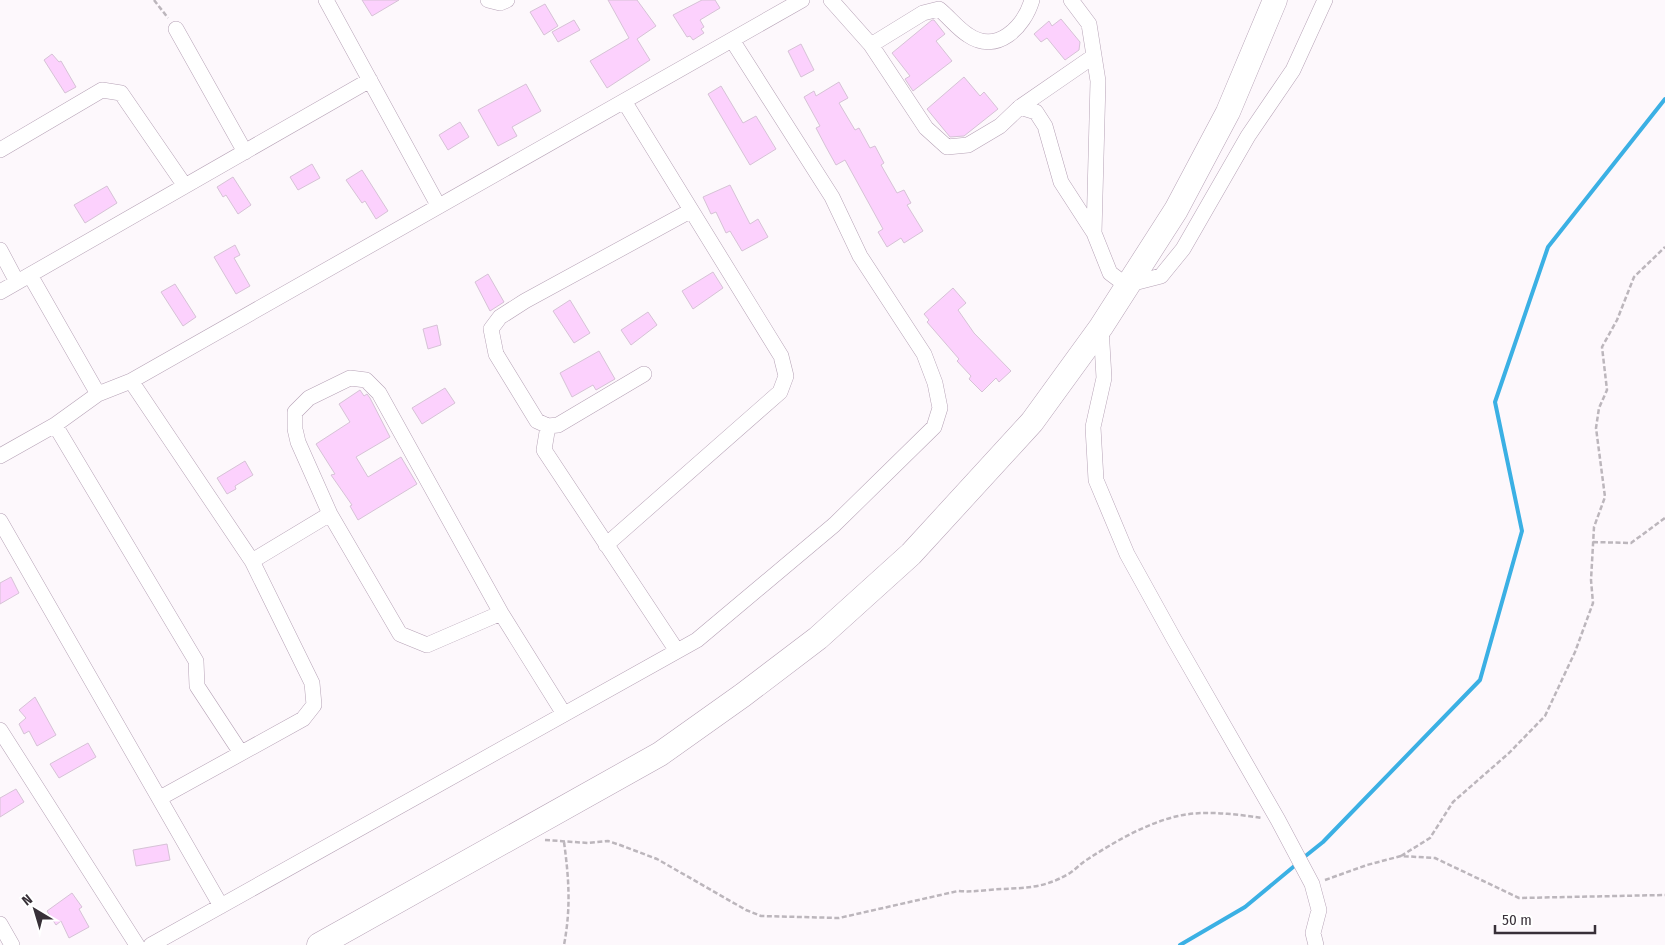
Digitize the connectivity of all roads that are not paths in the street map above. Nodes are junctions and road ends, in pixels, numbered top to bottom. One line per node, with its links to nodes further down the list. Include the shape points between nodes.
1 (326, 0): 14 (street)
2 (488, 0): 3 (street, via 500,4)
3 (507, 0)
4 (802, 0): 11 (street)
5 (830, 0): 12 (street)
6 (1032, 0): 12 (street, via 1019,27 999,40 981,42 967,35 939,9 923,13)
7 (1071, 0): 13 (street, via 1089,24)
8 (1275, 0): 25 (main road, via 1228,112 1176,210)
9 (1325, 0): 25 (street, via 1293,70 1248,136 1183,249 1161,276)
10 (176, 29): 18 (street)
11 (732, 40): 15 (street); 39 (street, via 832,197 860,256 924,354 936,383 940,408 934,428 834,525 697,640)
12 (871, 45): 16 (street, via 926,128 947,147 968,145 1000,126)
13 (1094, 56): 16 (street); 22 (street, via 1098,81)
14 (370, 80): 18 (street); 20 (street)
15 (624, 101): 20 (street); 21 (street)
16 (1020, 106): 22 (street, via 1036,112 1045,126 1062,182)
17 (0, 150): 19 (street, via 102,90 111,91 121,93)
18 (246, 152): 19 (street)
19 (185, 186): 24 (street)
20 (438, 205): 29 (street)
21 (690, 211): 32 (street, via 525,301 500,317 491,329 496,354 537,421); 36 (street, via 781,356 786,376 780,392)
22 (1094, 233): 25 (street, via 1110,274)
23 (0, 250): 24 (street)
24 (23, 279): 26 (street); 30 (street)
25 (1126, 285): 27 (main road)
26 (0, 292)
27 (1101, 327): 46 (street, via 1104,378 1092,427 1096,480 1128,554 1312,884 1319,910); 50 (main road, via 1032,422 966,496 911,554 818,638 660,754)
28 (644, 374): 32 (street, via 558,425)
29 (131, 381): 30 (street); 37 (street)
30 (98, 394): 31 (street)
31 (55, 425): 33 (street); 42 (street, via 196,661 197,686)
32 (548, 426): 36 (street, via 544,450)
33 (0, 456)
34 (330, 514): 37 (street); 38 (street, via 400,634 427,645); 38 (street, via 298,442 295,412 308,398 350,378 366,380 379,394)
35 (0, 521): 43 (street)
36 (606, 545): 39 (street)
37 (252, 561): 42 (street, via 312,683 314,704 302,719)
38 (501, 613): 40 (street)
39 (677, 651): 40 (street)
40 (564, 714): 44 (street)
41 (0, 730): 48 (street)
42 (241, 753): 43 (street)
43 (160, 798): 44 (street)
44 (221, 906): 49 (street)
45 (0, 924): 47 (street)
46 (1311, 941)
47 (12, 945)
48 (137, 945)
49 (151, 945)
50 (319, 945)

